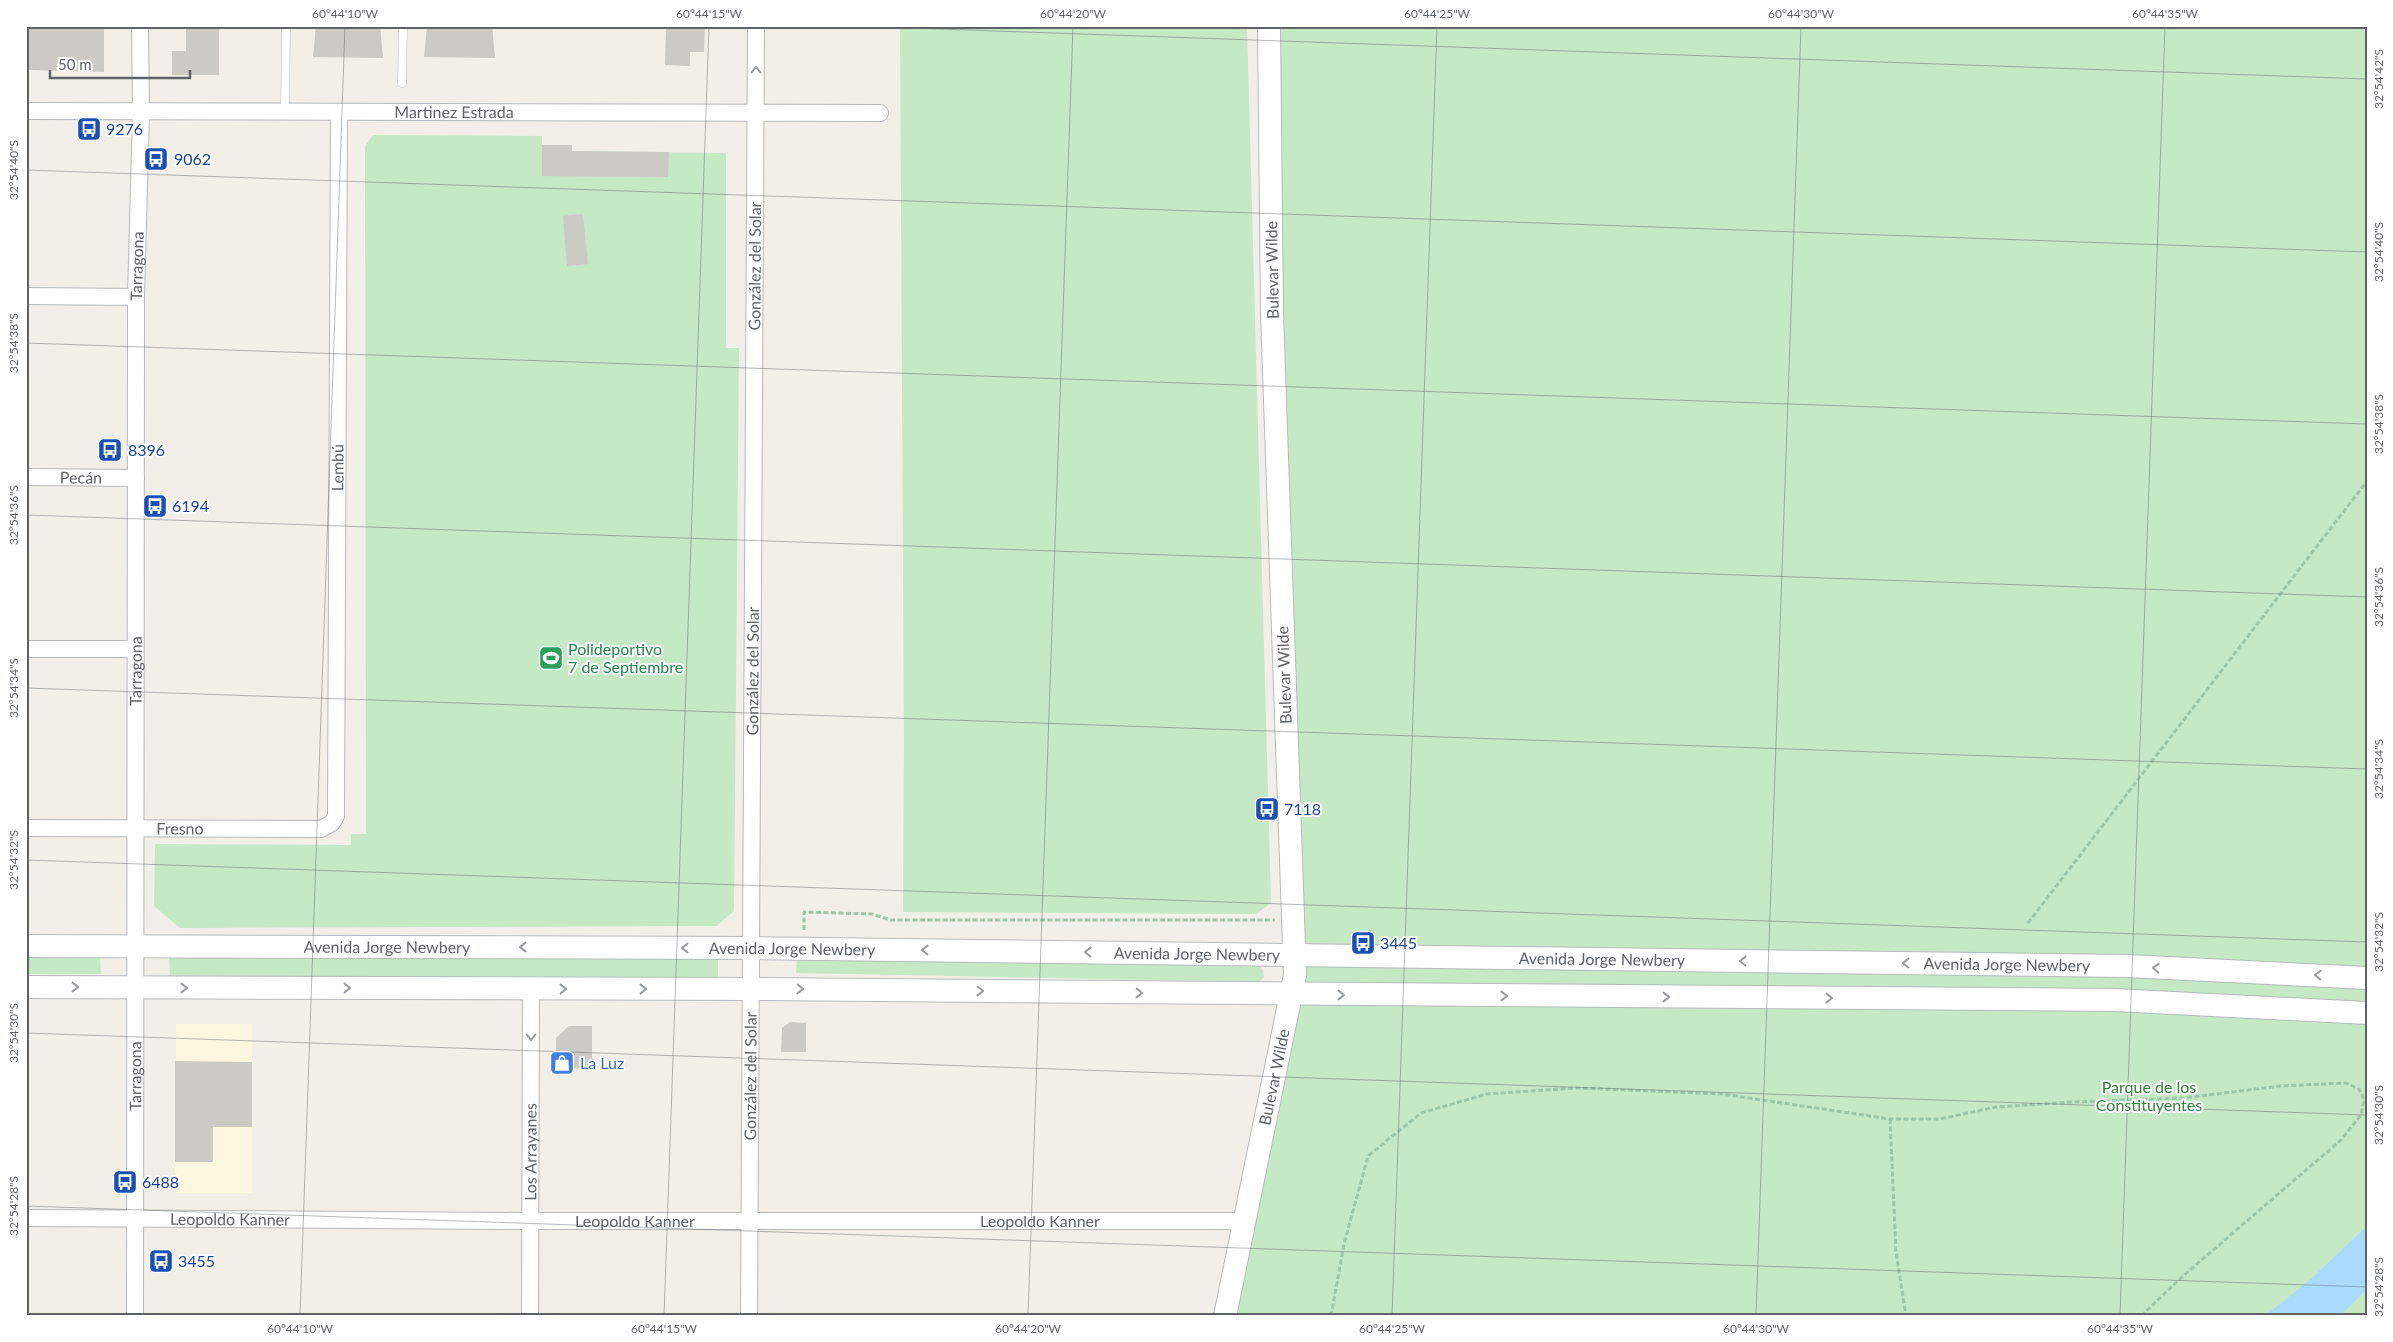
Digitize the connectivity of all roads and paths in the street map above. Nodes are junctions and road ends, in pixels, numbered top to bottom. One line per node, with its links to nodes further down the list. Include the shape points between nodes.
1 (140, 26): 8 (street, Tarragona)
2 (286, 26): 9 (lane)
3 (403, 26): 6 (lane)
4 (756, 26): 11 (street, González del Solar, one-way to 4)
5 (1269, 26): 29 (main road, Bulevar Wilde, via 1272,314)
6 (402, 83)
7 (26, 111): 8 (street, Martinez Estrada)
8 (141, 112): 9 (street, Martinez Estrada); 14 (street, Tarragona)
9 (285, 112): 10 (street, Martinez Estrada)
10 (339, 112): 11 (street, Martinez Estrada); 20 (street, Lembú, via 337,745 336,816)
11 (755, 113): 12 (street, Martinez Estrada); 28 (street, González del Solar)
12 (880, 113)
13 (26, 296): 14 (street)
14 (136, 296): 16 (street, Tarragona)
15 (26, 477): 16 (street, Pecán)
16 (136, 478): 19 (street, Tarragona)
17 (2367, 481): 25 (path)
18 (26, 649): 19 (street)
19 (135, 649): 22 (street, Tarragona)
20 (332, 824): 22 (street, Fresno, via 321,829)
21 (26, 828): 22 (street, Fresno)
22 (135, 829): 27 (street, Tarragona)
23 (804, 912): 24 (path, Avenida Jorge Newbery, via 872,914 891,920)
24 (1279, 920)
25 (2028, 923)
26 (26, 946): 27 (main road, Avenida Jorge Newbery)
27 (135, 946): 28 (main road, Avenida Jorge Newbery, one-way to 27); 32 (street, Tarragona)
28 (752, 948): 29 (main road, Avenida Jorge Newbery, one-way to 28); 34 (street, González del Solar)
29 (1294, 955): 30 (main road, Avenida Jorge Newbery, one-way to 29, via 2127,966); 35 (main road, Bulevar Wilde)
30 (2367, 978)
31 (26, 987): 32 (main road, Avenida Jorge Newbery, one-way to 32)
32 (135, 988): 33 (main road, Avenida Jorge Newbery, one-way to 33); 39 (street, Tarragona)
33 (531, 988): 34 (main road, Avenida Jorge Newbery, one-way to 34); 40 (street, Los Arrayanes, one-way to 40)
34 (752, 989): 35 (main road, Avenida Jorge Newbery, one-way to 35); 41 (street, González del Solar)
35 (1292, 994): 36 (main road, Avenida Jorge Newbery, one-way to 36, via 2115,1000); 42 (main road, Bulevar Wilde)
36 (2367, 1013)
37 (1890, 1119): 47 (path, via 1722,1094 1577,1088 1487,1094 1421,1112 1368,1156 1344,1244); 48 (path, via 1896,1252); 49 (path, via 1940,1118 2005,1106 2184,1098 2280,1086 2346,1083 2359,1089 2364,1100 2360,1114 2340,1140)
38 (26, 1218): 39 (street, Leopoldo Kanner)
39 (135, 1219): 40 (street, Leopoldo Kanner); 43 (street, Tarragona)
40 (530, 1221): 41 (street, Leopoldo Kanner); 44 (street, Los Arrayanes)
41 (750, 1221): 42 (street, Leopoldo Kanner); 45 (street, González del Solar)
42 (1244, 1221): 46 (main road, Bulevar Wilde)
43 (135, 1316)
44 (530, 1316)
45 (749, 1316)
46 (1225, 1316)
47 (1331, 1316)
48 (1906, 1316)
49 (2141, 1316)

